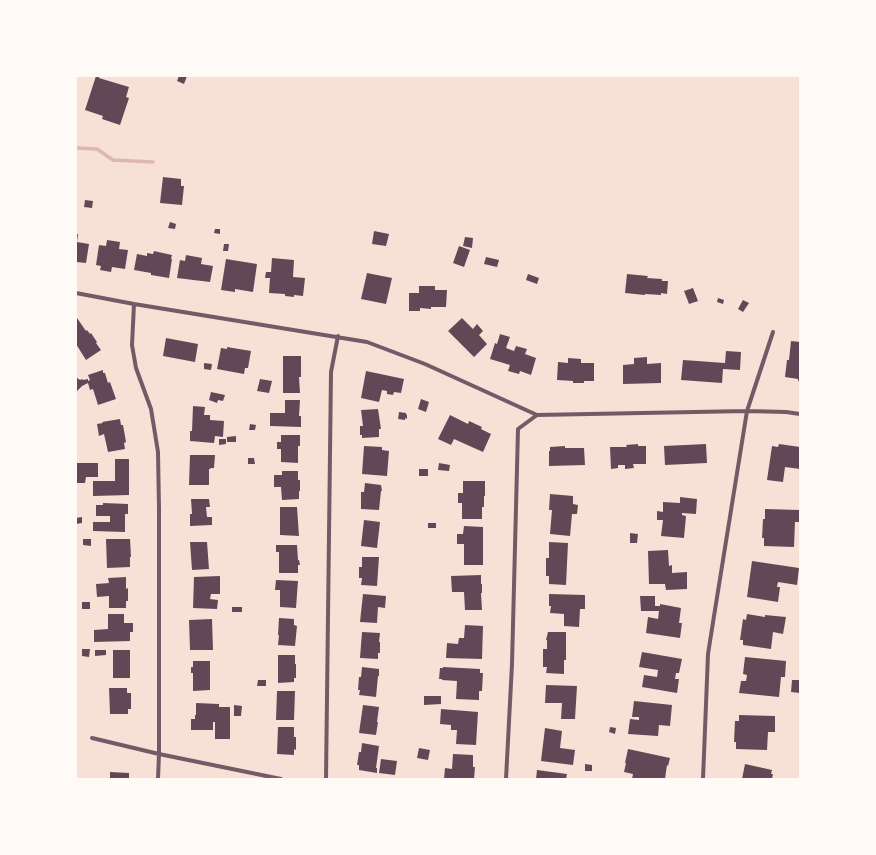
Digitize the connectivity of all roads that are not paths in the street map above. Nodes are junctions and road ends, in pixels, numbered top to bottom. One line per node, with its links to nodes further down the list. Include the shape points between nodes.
1 (76, 293): 2 (street)
2 (134, 304): 4 (street); 9 (street, via 132,345 136,368 150,410 158,452)
3 (773, 332): 5 (street)
4 (338, 336): 7 (street, via 367,342 395,352); 12 (street, via 331,372)
5 (747, 411): 6 (street); 7 (street); 14 (street, via 708,654)
6 (800, 414)
7 (537, 416): 13 (street, via 518,429 512,664)
8 (92, 738): 9 (street)
9 (159, 754): 10 (street); 11 (street)
10 (158, 779)
11 (281, 779)
12 (326, 779)
13 (506, 779)
14 (703, 779)

